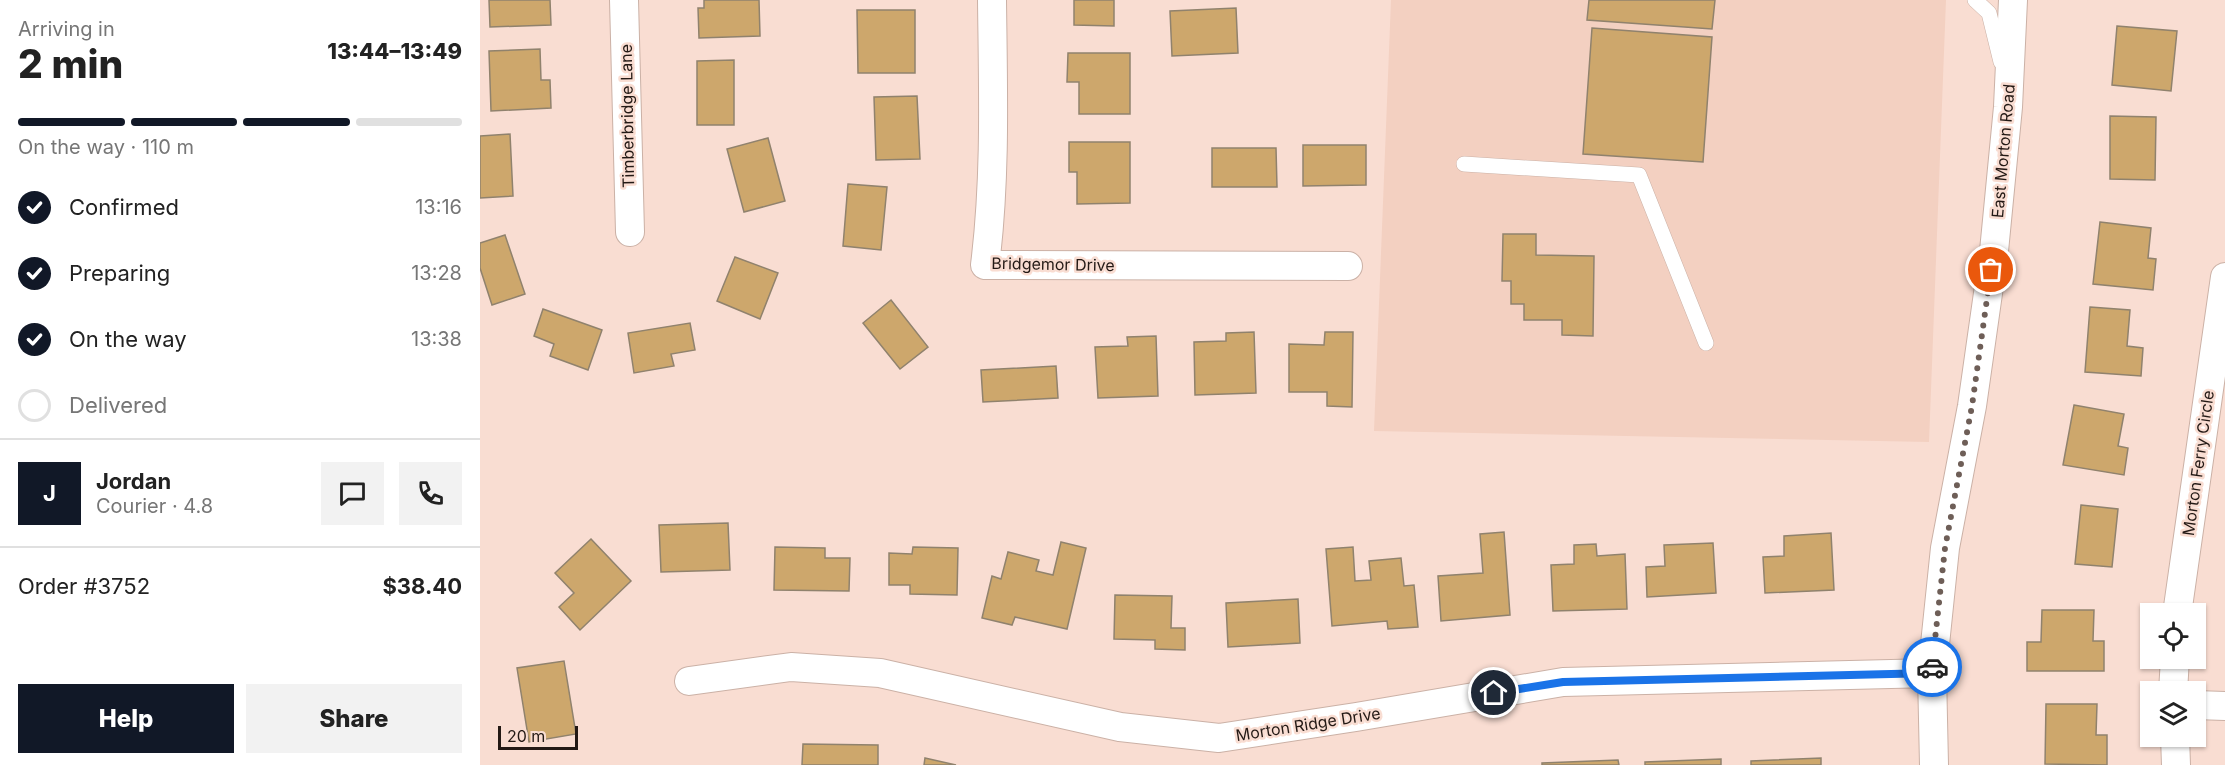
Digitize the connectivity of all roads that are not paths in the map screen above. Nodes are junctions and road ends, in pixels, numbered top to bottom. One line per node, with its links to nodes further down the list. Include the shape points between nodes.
1 (624, 0): 7 (street, Timberbridge Lane)
2 (992, 0): 8 (street, Bridgemor Drive, via 993,148 985,265)
3 (1975, 0): 5 (lane, via 1989,13)
4 (2013, 0): 5 (street, East Morton Road)
5 (2008, 91): 13 (street, East Morton Road, via 1994,251 1972,406 1945,548)
6 (1464, 164): 11 (lane, via 1639,175)
7 (630, 232)
8 (1348, 266)
9 (2225, 277): 10 (street, Morton Ferry Circle)
10 (2222, 326): 12 (street, Morton Ferry Circle)
11 (1707, 343)
12 (2179, 603)
13 (1932, 673): 14 (street, Morton Ridge Drive, via 1563,682 1219,738 1120,727 880,673 791,667); 18 (street, East Morton Road)
14 (689, 681)
15 (2206, 705): 16 (street)
16 (2225, 706)
17 (2175, 747): 19 (street)
18 (1934, 765)
19 (2176, 765)

